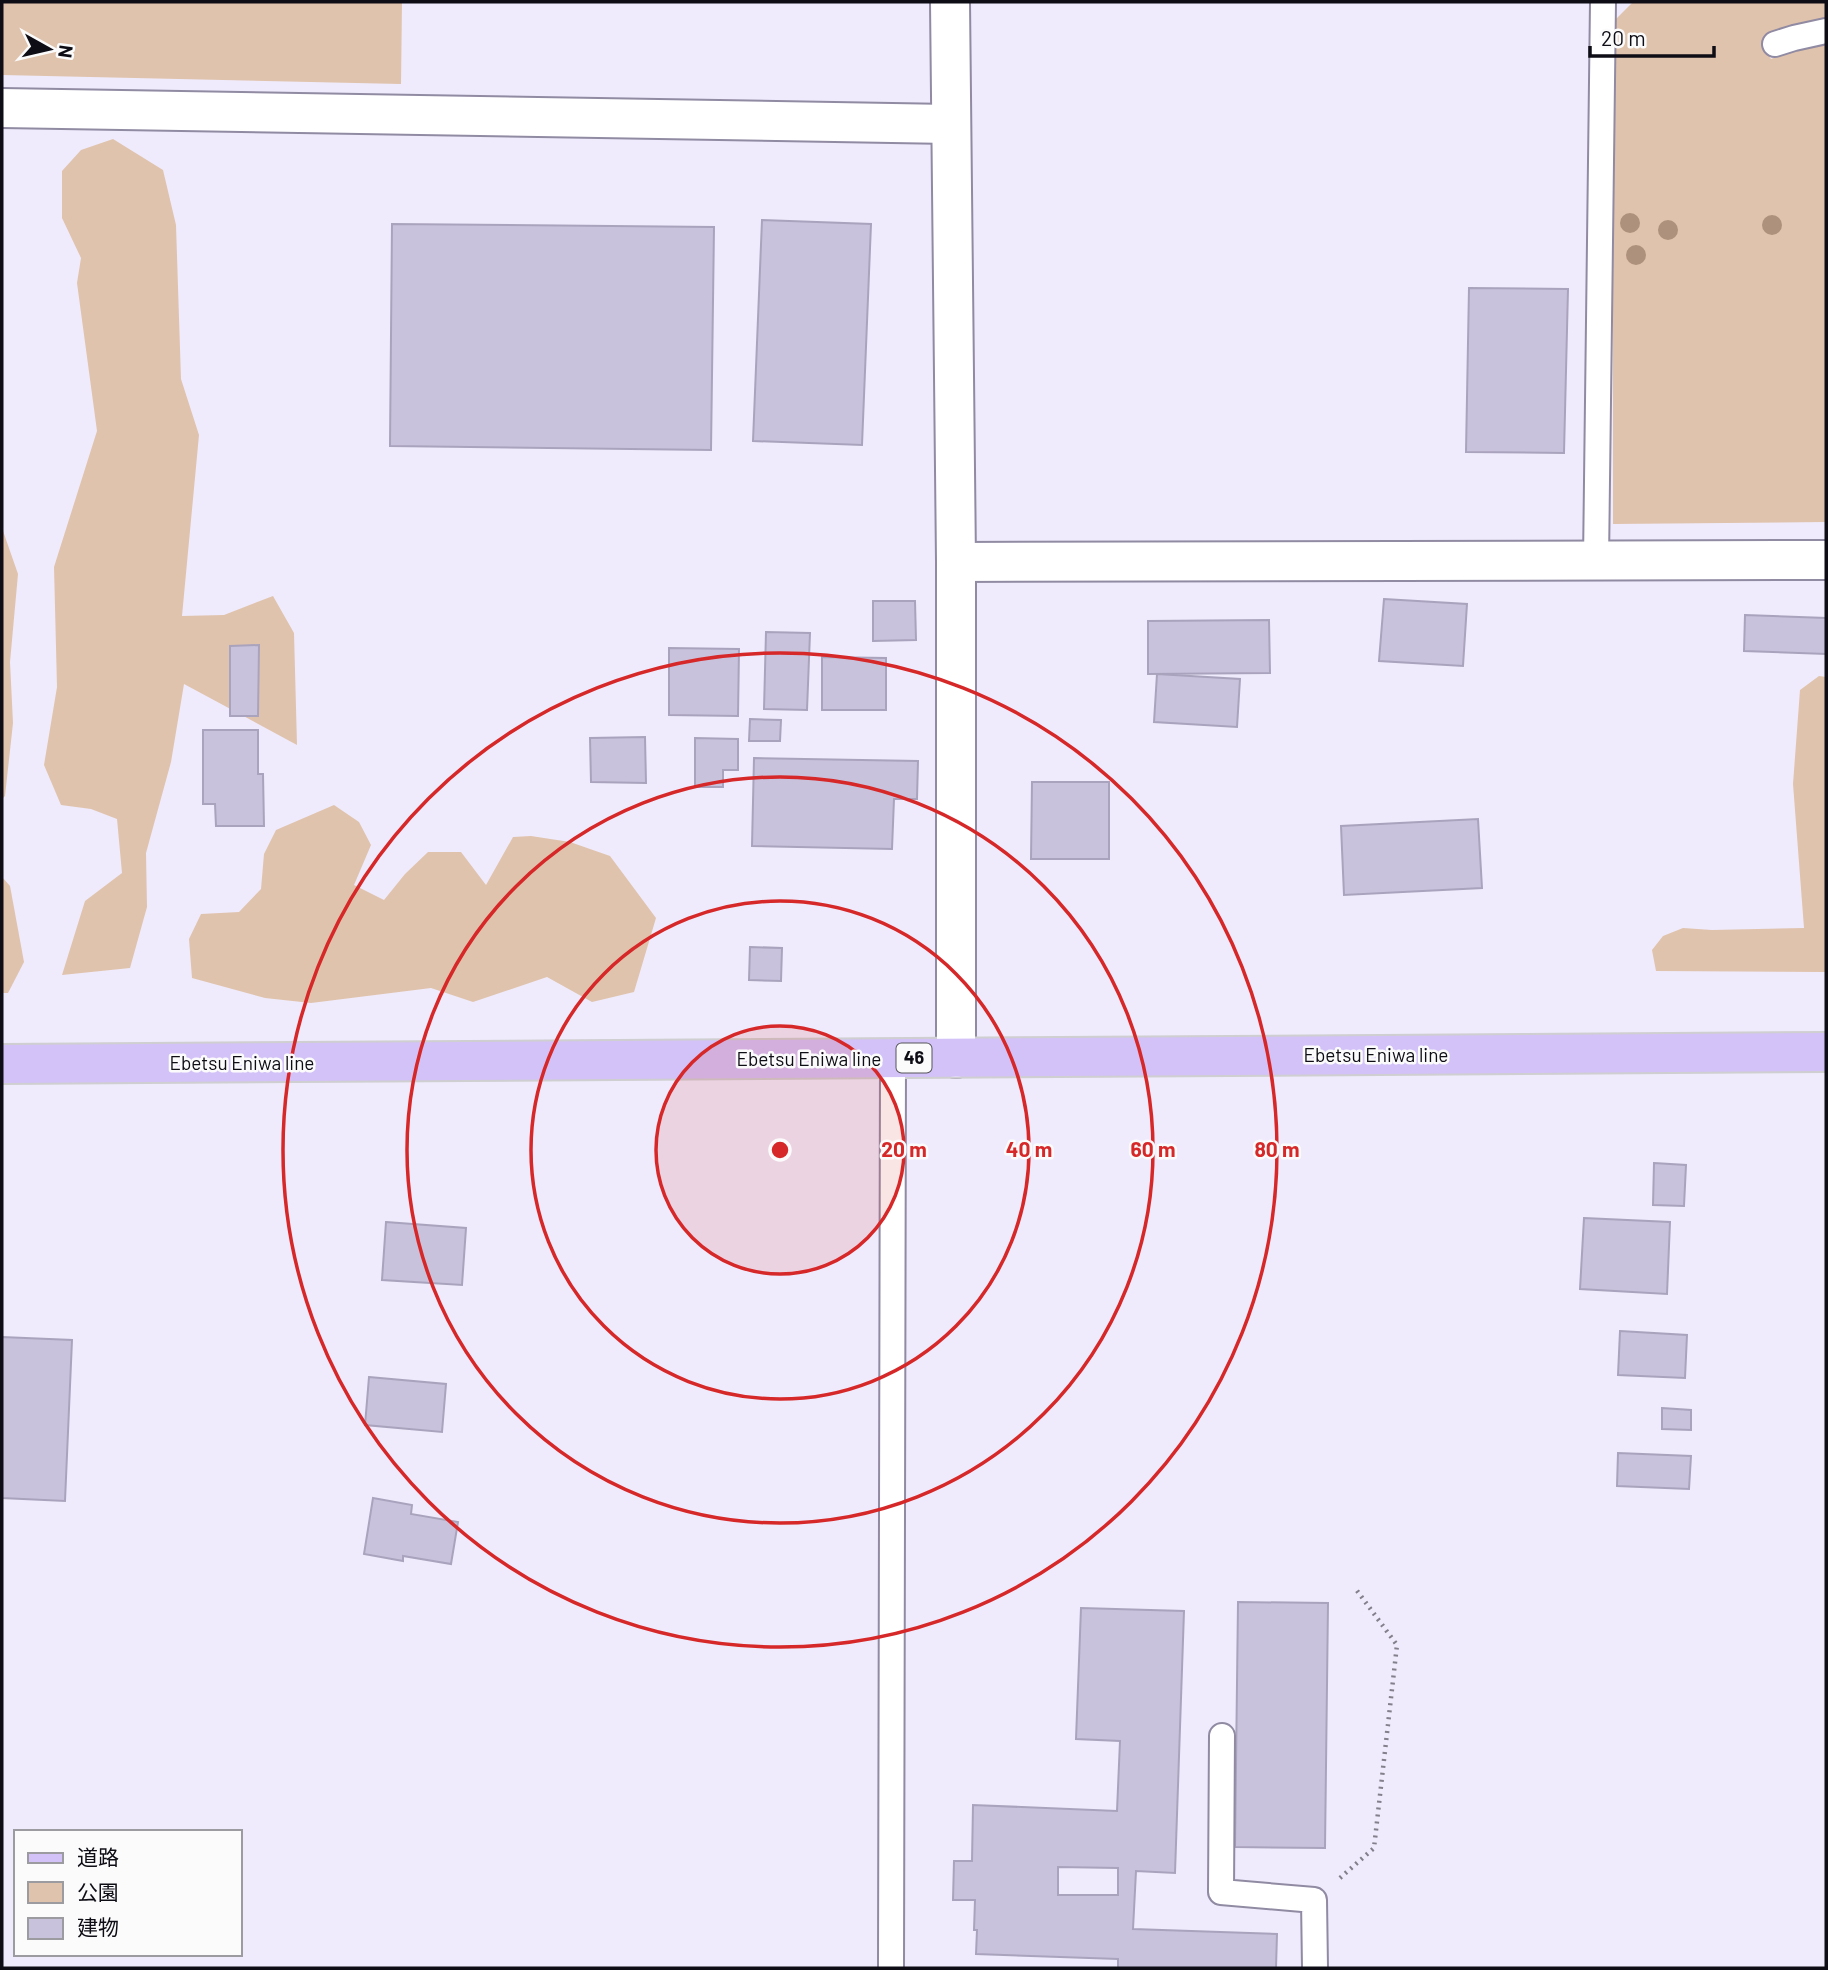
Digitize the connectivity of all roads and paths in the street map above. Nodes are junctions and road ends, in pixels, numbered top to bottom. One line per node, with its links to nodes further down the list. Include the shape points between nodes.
1 (950, 2): 6 (street)
2 (1603, 2): 8 (lane)
3 (1826, 31): 4 (lane)
4 (1775, 44)
5 (2, 108): 6 (street)
6 (950, 124): 9 (street)
7 (1826, 560): 8 (street)
8 (1596, 561): 9 (street)
9 (956, 562): 12 (street)
10 (1826, 1052): 12 (main road, Ebetsu Eniwa line / 46)
11 (893, 1058): 12 (main road, Ebetsu Eniwa line / 46); 13 (main road, Ebetsu Eniwa line / 46); 17 (lane)
12 (956, 1058)
13 (2, 1064)
14 (1355, 1588): 16 (path, via 1397,1645 1374,1849)
15 (1222, 1736): 16 (lane, via 1221,1892)
16 (1314, 1900): 18 (lane)
17 (891, 1968)
18 (1315, 1968)

